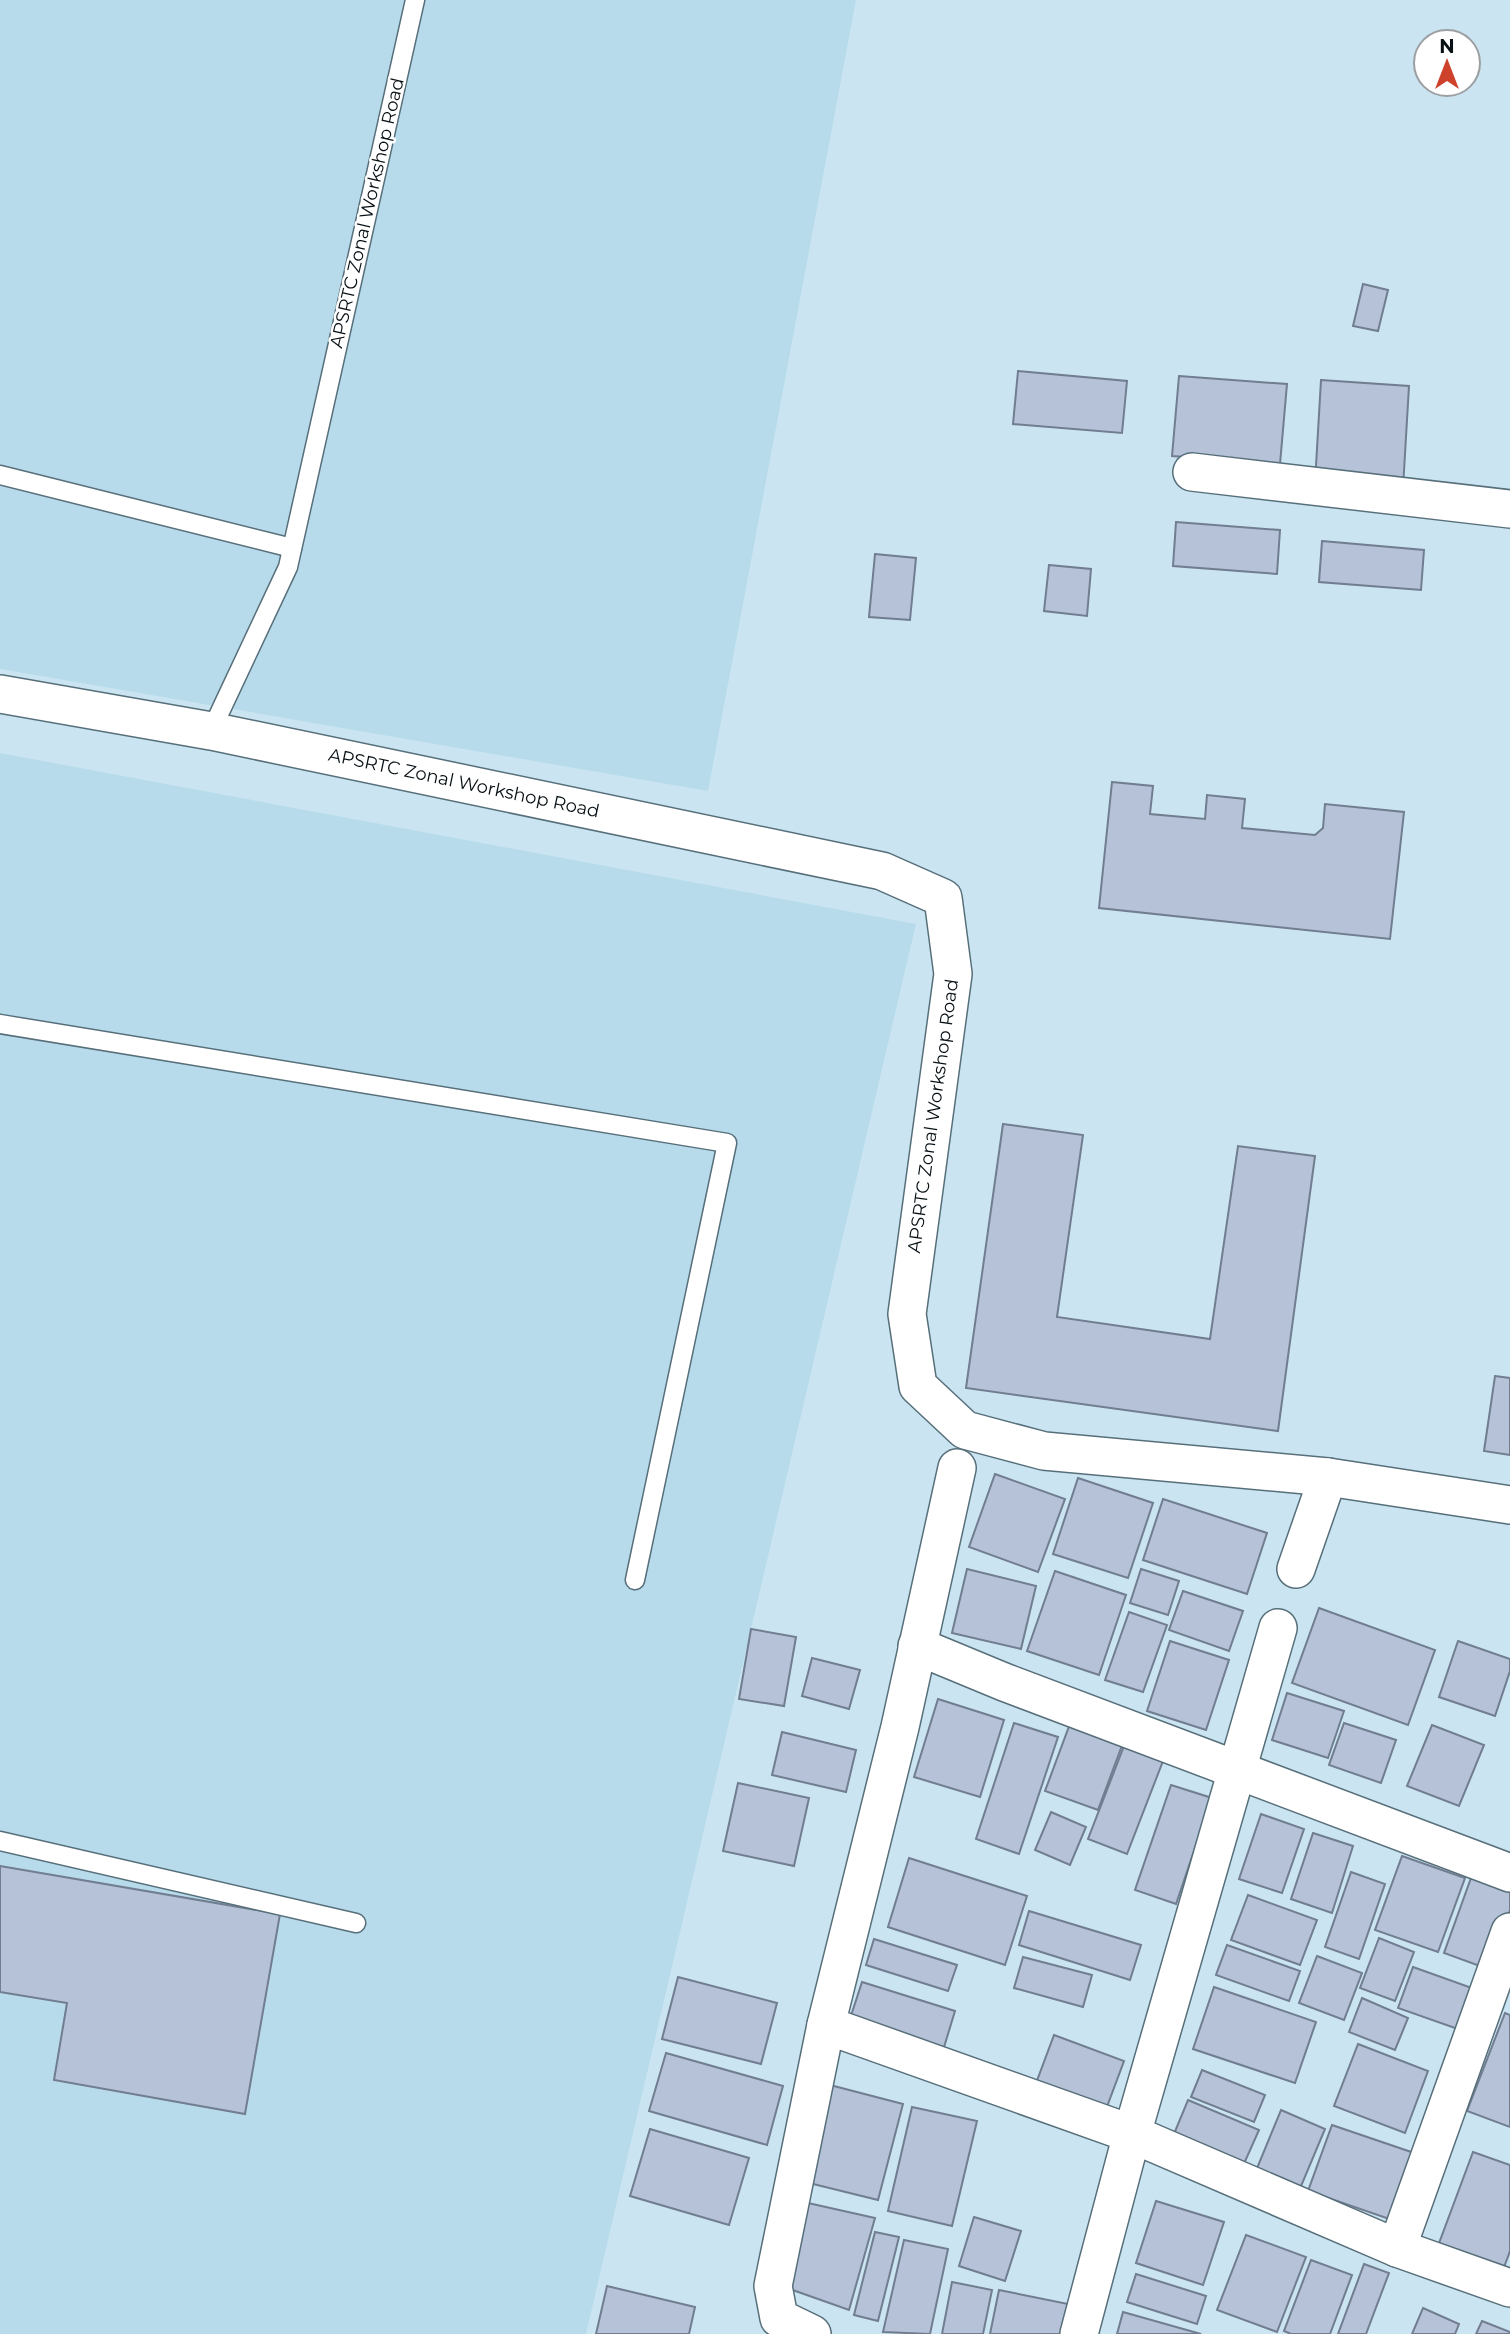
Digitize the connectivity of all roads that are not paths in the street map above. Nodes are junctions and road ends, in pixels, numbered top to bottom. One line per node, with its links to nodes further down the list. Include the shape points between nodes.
1 (415, 0): 5 (lane, APSRTC Zonal Workshop Road)
2 (1192, 472): 4 (street)
3 (0, 475): 5 (lane)
4 (1510, 509)
5 (292, 548): 7 (lane, APSRTC Zonal Workshop Road, via 288,568)
6 (0, 694): 7 (street, APSRTC Zonal Workshop Road)
7 (211, 731): 10 (street, APSRTC Zonal Workshop Road, via 882,871 943,898 953,974 907,1314 918,1386 965,1430 1044,1451)
8 (0, 1024): 13 (lane, via 727,1143)
9 (957, 1468): 15 (street)
10 (1328, 1477): 11 (street, APSRTC Zonal Workshop Road); 12 (street)
11 (1510, 1505)
12 (1296, 1569)
13 (635, 1580)
14 (1278, 1628): 16 (street)
15 (917, 1646): 16 (street); 21 (street)
16 (1237, 1769): 18 (street); 22 (street)
17 (0, 1841): 19 (lane)
18 (1510, 1873)
19 (356, 1923)
20 (1510, 1932): 23 (street)
21 (826, 2025): 22 (street); 25 (street, via 773,2286 779,2318)
22 (1132, 2134): 23 (street); 26 (street)
23 (1397, 2248): 24 (street)
24 (1510, 2288)
25 (812, 2334)
26 (1079, 2334)

